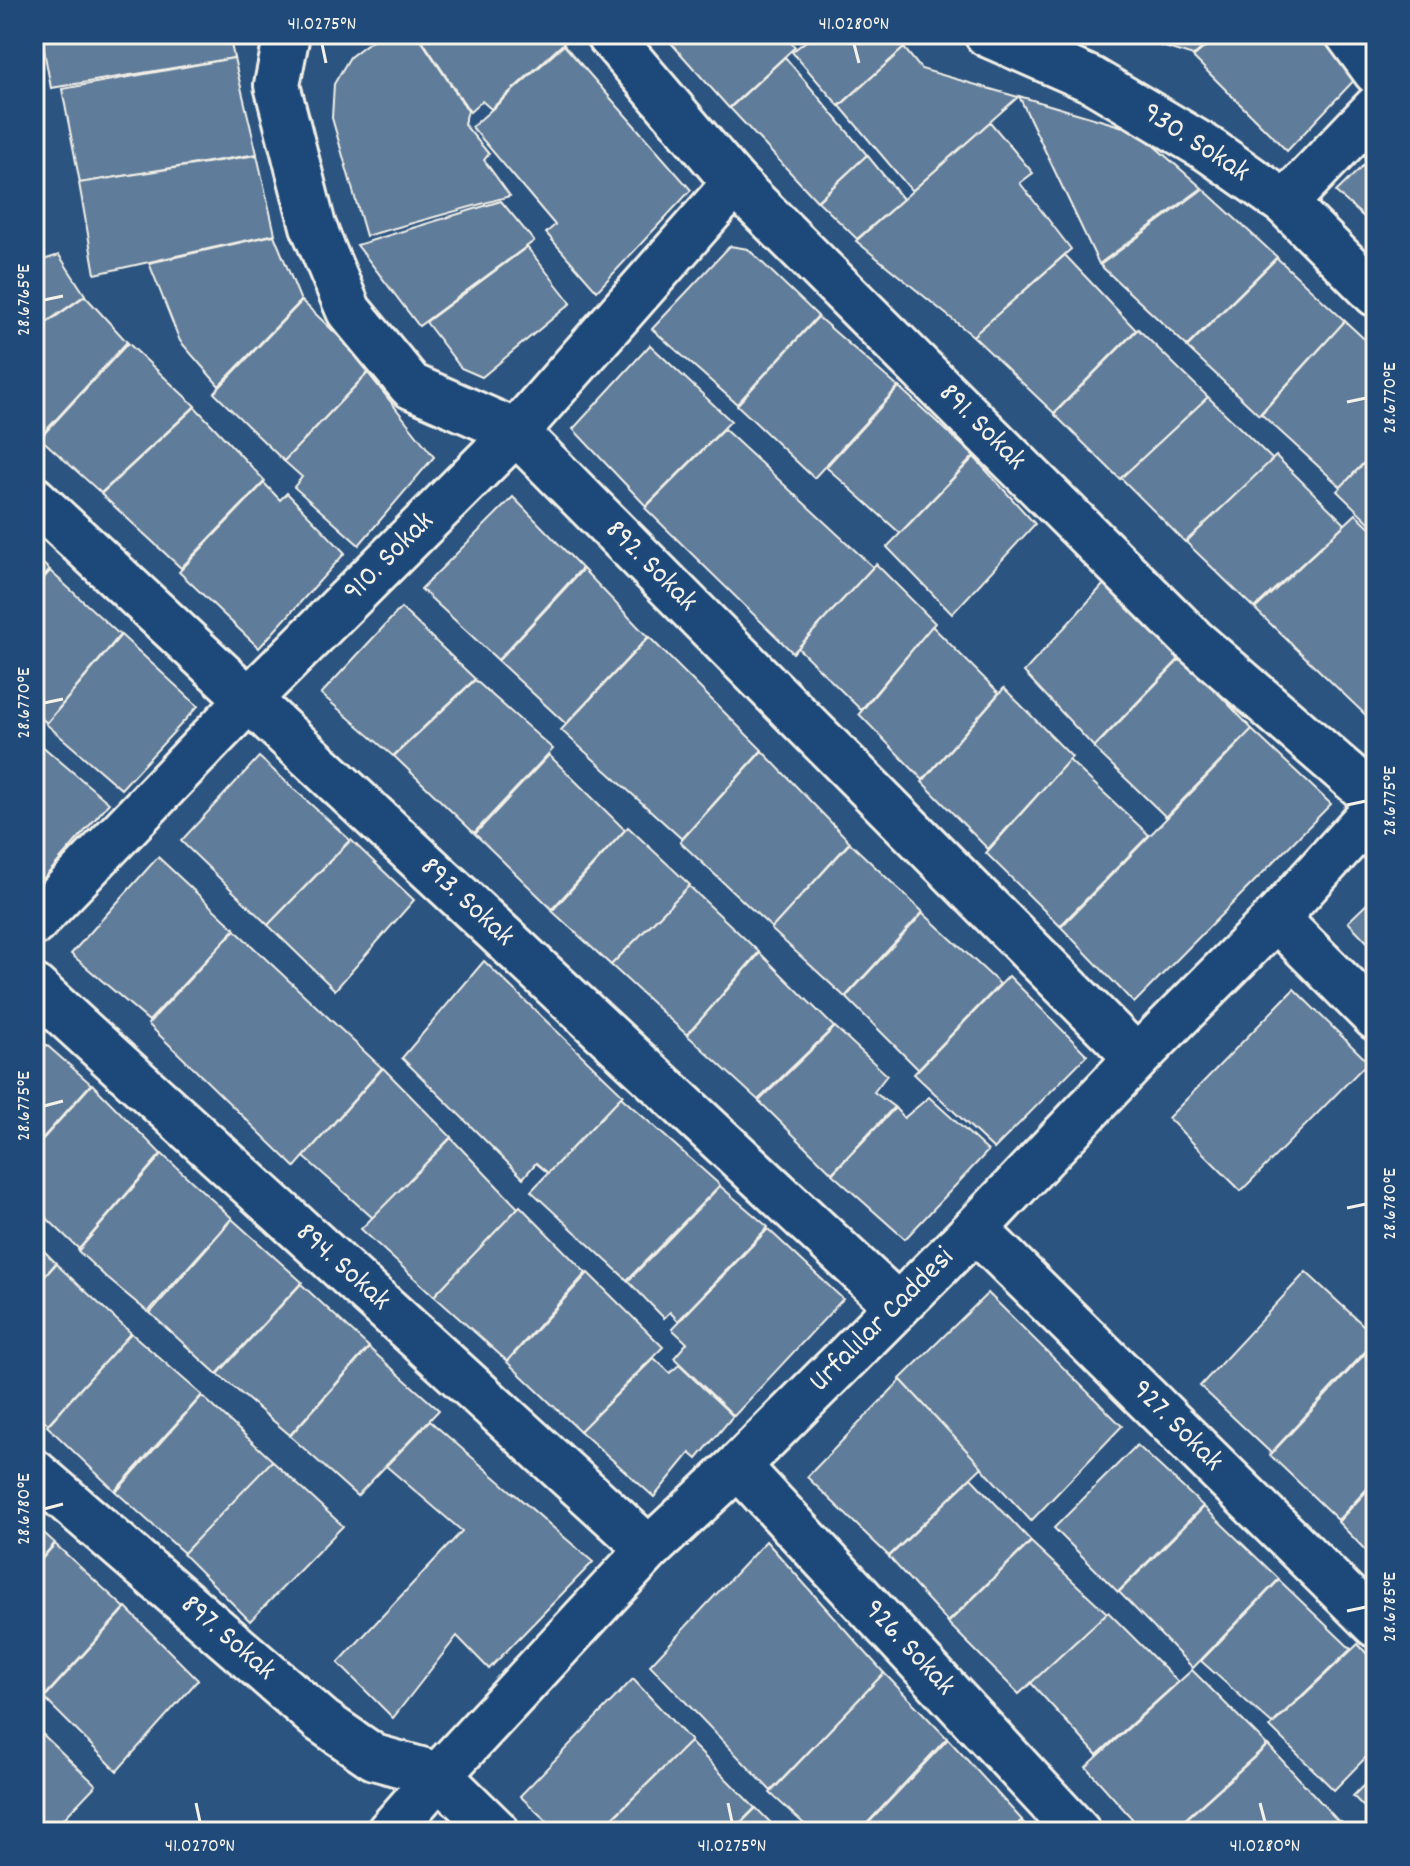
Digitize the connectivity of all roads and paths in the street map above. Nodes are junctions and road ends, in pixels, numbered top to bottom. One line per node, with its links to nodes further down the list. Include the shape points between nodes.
1 (287, 34): 10 (street, 892. Sokak, via 277,85 313,226 349,311 411,386)
2 (608, 34): 7 (street, 891. Sokak)
3 (987, 34): 8 (street, 930. Sokak, via 1092,80 1208,149)
4 (1348, 34): 5 (street)
5 (1376, 72)
6 (1376, 108): 8 (street)
7 (735, 183): 10 (street, 910. Sokak); 13 (street, 891. Sokak, via 1193,640)
8 (1285, 203): 9 (street, 930. Sokak)
9 (1376, 294)
10 (516, 432): 12 (street, 910. Sokak); 19 (street, 892. Sokak)
11 (34, 499): 12 (street, 893. Sokak)
12 (248, 700): 16 (street, 910. Sokak); 21 (street, 893. Sokak)
13 (1376, 799)
14 (1376, 808): 15 (street, Urfalılar Caddesi)
15 (1276, 918): 18 (street); 19 (street, Urfalılar Caddesi)
16 (34, 923)
17 (34, 987): 24 (street, 894. Sokak)
18 (1376, 1018)
19 (1137, 1058): 20 (street, Urfalılar Caddesi)
20 (975, 1229): 21 (street, Urfalılar Caddesi); 25 (street, 927. Sokak)
21 (898, 1306): 22 (street, Urfalılar Caddesi)
22 (738, 1466): 24 (street, Urfalılar Caddesi); 29 (street, 926. Sokak)
23 (34, 1472): 26 (street, 897. Sokak, via 322,1721 374,1757)
24 (649, 1549): 26 (street, Urfalılar Caddesi)
25 (1376, 1625)
26 (439, 1775): 27 (street, Urfalılar Caddesi); 28 (street)
27 (389, 1832)
28 (497, 1832)
29 (1078, 1832)

